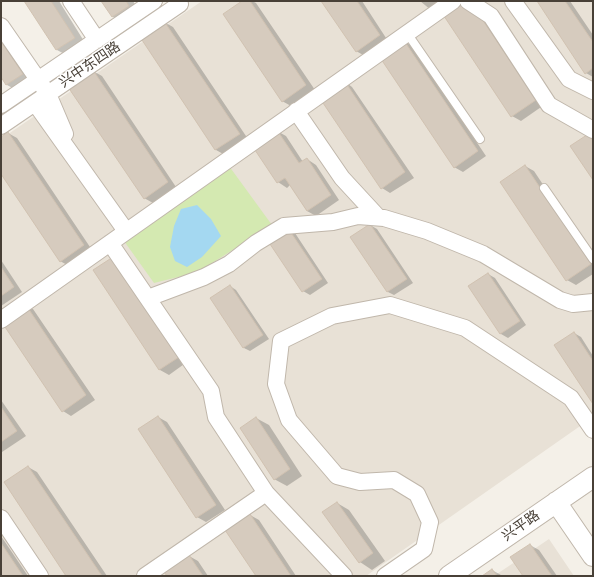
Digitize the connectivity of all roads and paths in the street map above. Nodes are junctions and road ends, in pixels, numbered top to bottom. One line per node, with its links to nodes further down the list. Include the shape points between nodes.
1 (70, 1): 9 (street)
2 (154, 1): 9 (street)
3 (453, 1): 8 (street)
4 (468, 1): 17 (street, via 491,16 549,105)
5 (513, 1): 11 (street, via 569,79)
6 (180, 4): 12 (street, 兴中东四路)
7 (1, 26): 10 (street)
8 (407, 33): 15 (street); 18 (lane)
9 (96, 40): 10 (street)
10 (38, 79): 12 (street); 14 (street)
11 (593, 91)
12 (48, 94): 13 (street, 兴中东四路); 19 (street)
13 (35, 103): 16 (street, 兴中东四路); 19 (street)
14 (1, 105)
15 (296, 111): 21 (street, via 342,178); 22 (street)
16 (1, 126)
17 (593, 130)
18 (480, 139)
19 (76, 161): 22 (street)
20 (544, 188): 24 (lane)
21 (378, 217): 25 (street, via 358,216 333,222 284,226 229,264 204,277); 26 (street, via 427,231 483,254 560,300 573,304)
22 (126, 231): 23 (street)
23 (110, 242): 25 (street); 27 (street)
24 (593, 259)
25 (148, 298): 30 (street, via 210,391 216,417)
26 (593, 302)
27 (1, 320)
28 (593, 430): 37 (street, via 571,398 465,328 390,305 332,316 280,341 276,384 289,420 337,476 360,482 394,480 417,494 427,515 430,522 424,550)
29 (593, 477): 31 (street, 兴平路)
30 (266, 493): 35 (street); 36 (street)
31 (556, 502): 33 (street); 38 (street, 兴平路)
32 (1, 518): 34 (street)
33 (593, 556)
34 (40, 576)
35 (145, 576)
36 (344, 576)
37 (385, 576)
38 (449, 576)

